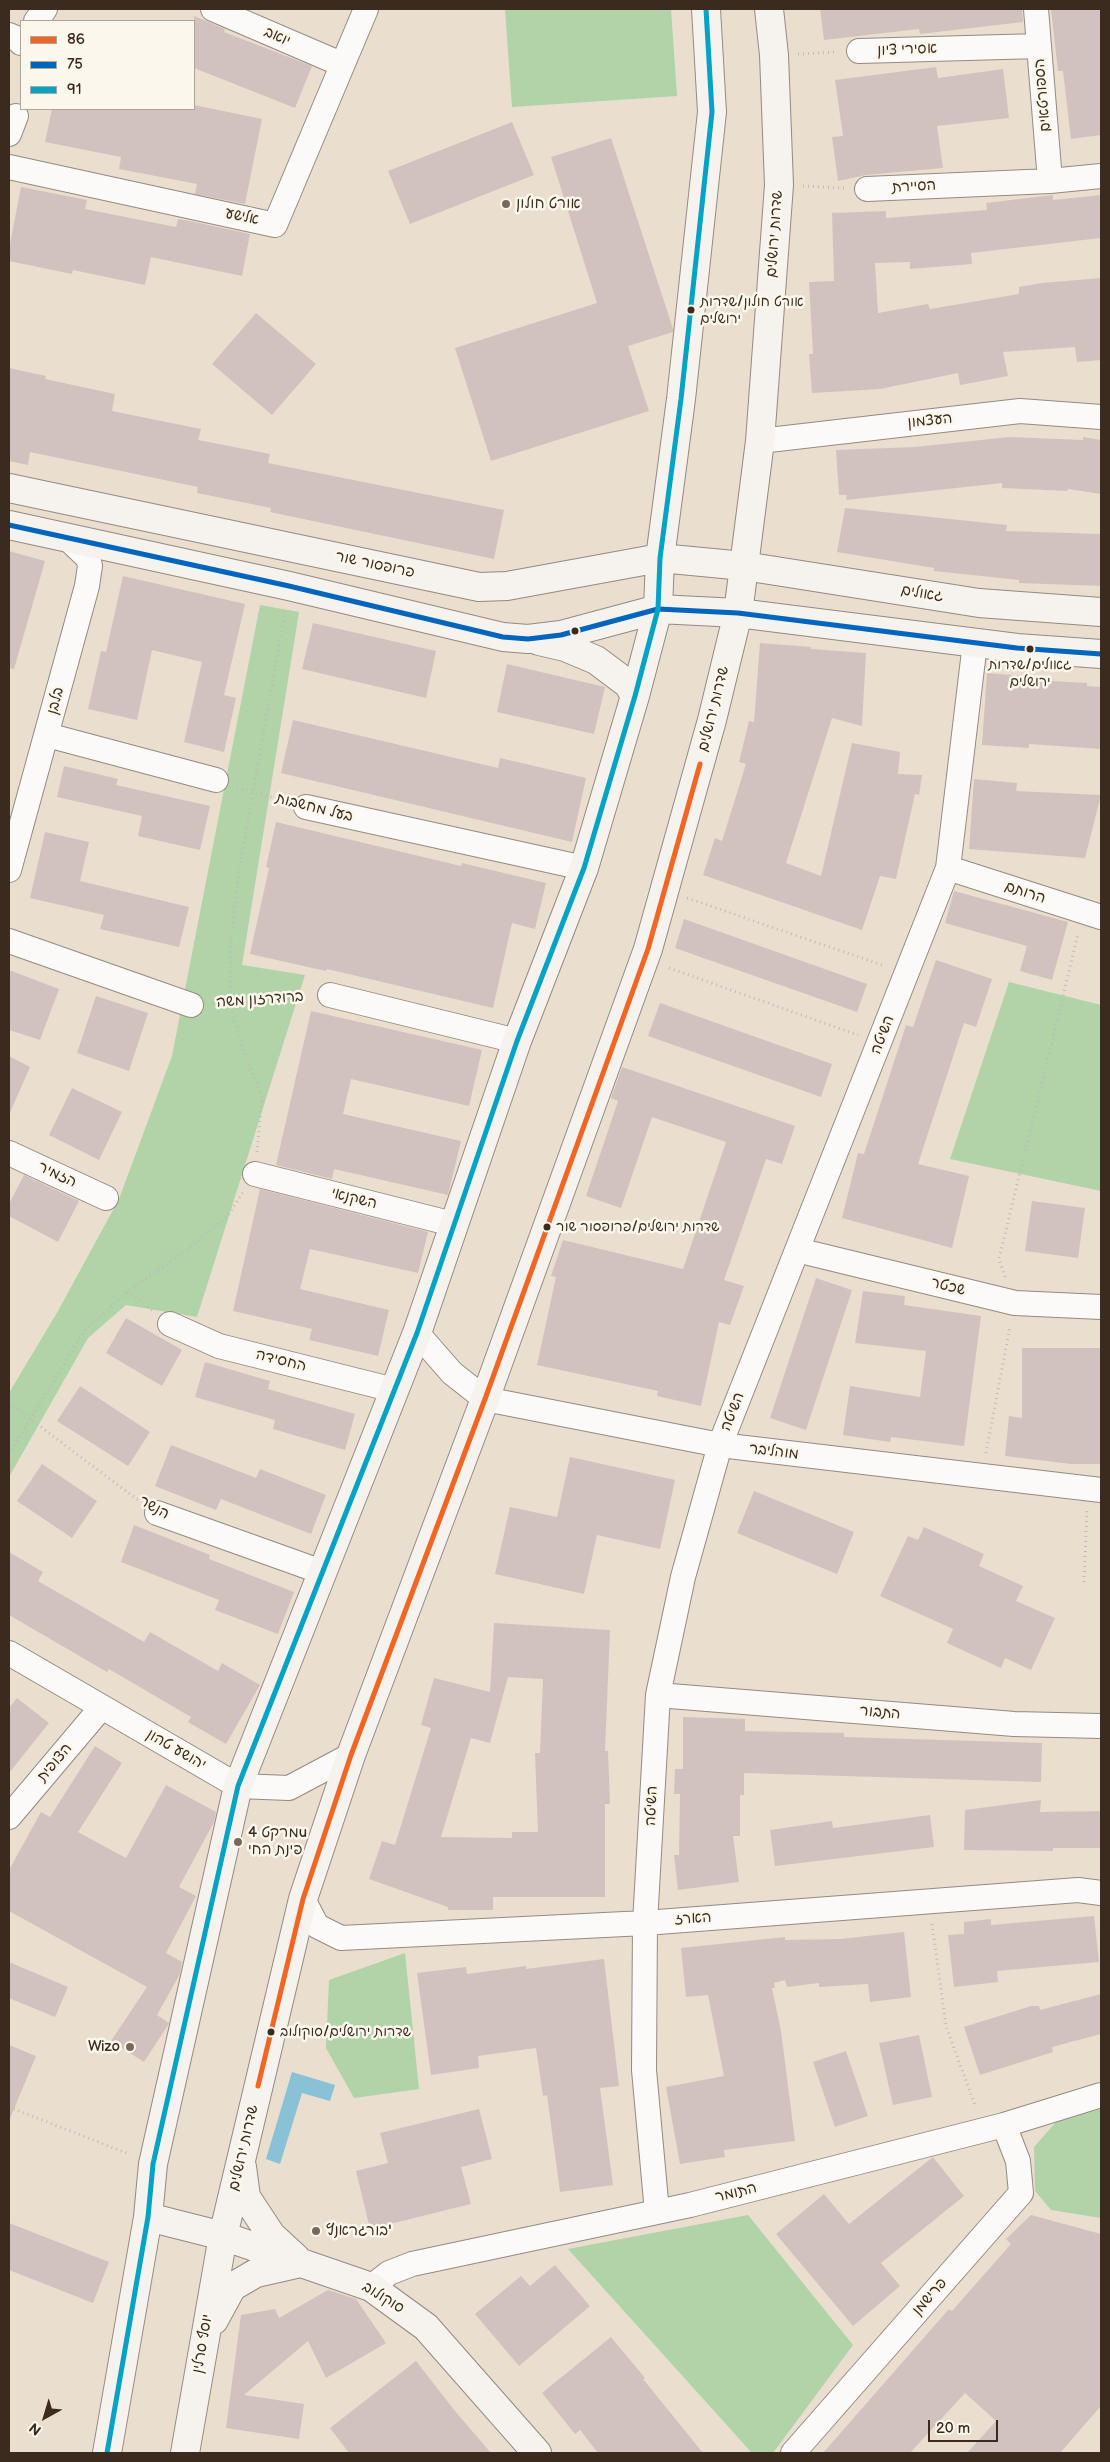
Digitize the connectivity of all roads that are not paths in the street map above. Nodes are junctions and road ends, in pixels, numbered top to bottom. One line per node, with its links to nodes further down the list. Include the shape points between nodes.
1 (45, 9): 7 (street)
2 (213, 9): 12 (street, יואב)
3 (366, 9): 12 (street, אלישע)
4 (706, 9): 22 (main road, via 712,112)
5 (769, 9): 18 (main road, שדרות ירושלים, via 779,185)
6 (1036, 9): 10 (street, הספורטאים)
7 (37, 20)
8 (9, 35): 9 (street)
9 (20, 42)
10 (1039, 46): 11 (street, אסירי ציון); 15 (street, הספורטאים)
11 (860, 51)
12 (341, 64): 13 (street, אלישע, via 275,225)
13 (9, 167)
14 (1101, 176): 15 (street, הסיירת)
15 (1050, 181): 16 (street, הסיירת)
16 (867, 189)
17 (1101, 417): 18 (street, העצמון, via 1020,412)
18 (760, 441): 23 (main road, שדרות ירושלים)
19 (9, 488): 22 (main road, פרופסור שור, via 479,587 507,586)
20 (9, 525): 21 (main road)
21 (68, 539): 27 (main road, via 289,586 503,637); 31 (street, בלבן, via 82,550 90,566)
22 (660, 558): 23 (main road, פרופסור שור); 24 (main road)
23 (744, 566): 25 (main road, גאולים, via 979,603); 26 (main road, שדרות ירושלים)
24 (658, 609): 26 (main road); 27 (main road, via 560,635); 30 (main road)
25 (1101, 612)
26 (738, 613): 28 (main road); 51 (main road, שדרות ירושלים, via 712,720 648,949)
27 (528, 639): 30 (main road, via 565,647 596,660 628,684)
28 (975, 643): 29 (main road); 35 (street, השיטה)
29 (1101, 654)
30 (635, 696): 34 (main road)
31 (47, 736): 32 (street); 36 (street, בלבן)
32 (216, 780)
33 (306, 808): 34 (street, בעל מחשבות)
34 (584, 868): 41 (main road)
35 (948, 868): 37 (street, הרותם); 46 (street, השיטה)
36 (9, 870)
37 (1092, 914)
38 (9, 941): 40 (street)
39 (330, 995): 41 (street)
40 (191, 1005)
41 (517, 1041): 45 (main road)
42 (9, 1153): 44 (street, הזמיר)
43 (255, 1174): 45 (street, השקנאי)
44 (106, 1198)
45 (453, 1224): 49 (main road)
46 (797, 1250): 47 (street, שכטר, via 1015,1303); 52 (street, השיטה)
47 (1101, 1307)
48 (170, 1324): 50 (street, החסידה, via 219,1346)
49 (417, 1333): 50 (main road); 51 (street, מוהליבר, via 452,1373)
50 (394, 1390): 55 (main road)
51 (485, 1399): 52 (street, מוהליבר); 60 (main road, שדרות ירושלים)
52 (720, 1445): 53 (street, מוהליבר); 57 (street, השיטה, via 683,1576)
53 (1095, 1489)
54 (157, 1513): 55 (street, הנשר)
55 (322, 1572): 61 (main road)
56 (9, 1653): 58 (street, יהושע טהון)
57 (658, 1695): 59 (street, התבור, via 1014,1724); 65 (street, השיטה)
58 (101, 1708): 61 (street, יהושע טהון); 62 (street, הצופית)
59 (1101, 1726)
60 (351, 1754): 61 (street, יהושע טהון, via 289,1788); 64 (main road, שדרות ירושלים)
61 (238, 1786): 70 (main road, via 153,2164)
62 (9, 1818)
63 (1101, 1893): 65 (street, הארז, via 1078,1890)
64 (303, 1899): 65 (street, הארז, via 317,1926 341,1938); 68 (main road, שדרות ירושלים)
65 (645, 1923): 69 (street, השיטה, via 644,2070)
66 (1101, 2095): 67 (street, התומר)
67 (994, 2128): 69 (street, התומר); 78 (street, פרישמן, via 1018,2161 1021,2193)
68 (240, 2160): 71 (main road, שדרות ירושלים); 72 (main road, via 246,2197 271,2235)
69 (657, 2212): 73 (street, התומר, via 412,2264 389,2273)
70 (148, 2217): 71 (main road, סוקולוב); 75 (main road)
71 (222, 2236): 72 (main road, סוקולוב); 74 (main road, יוסף סרלין)
72 (300, 2263): 73 (main road, סוקולוב); 74 (main road, via 256,2273 232,2287)
73 (371, 2287): 77 (main road, סוקולוב, via 426,2327)
74 (204, 2339): 76 (main road, יוסף סרלין)
75 (107, 2453)
76 (185, 2453)
77 (537, 2453)
78 (792, 2453)

